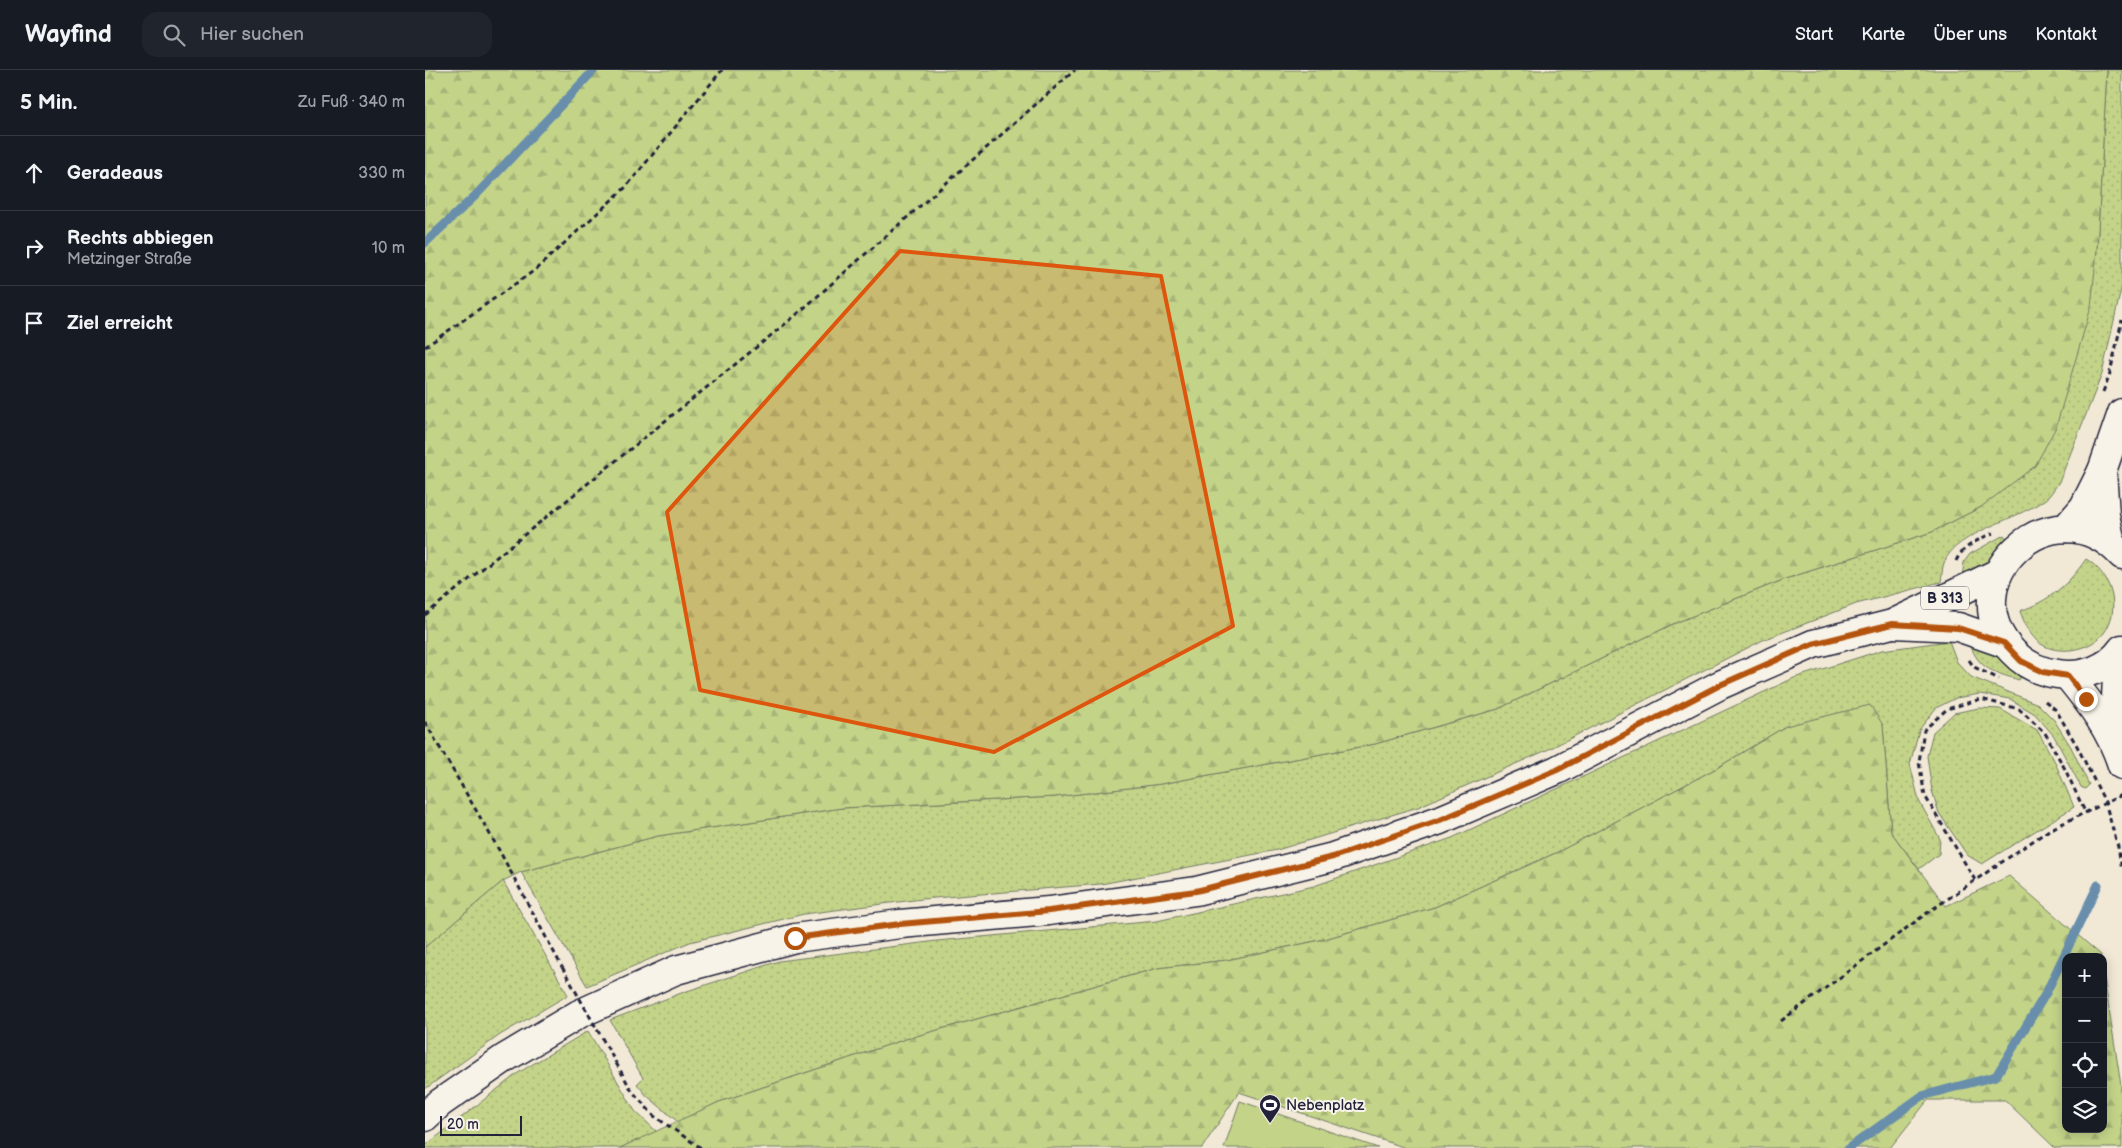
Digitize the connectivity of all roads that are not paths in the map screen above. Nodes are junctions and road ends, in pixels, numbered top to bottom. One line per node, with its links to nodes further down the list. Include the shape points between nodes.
1 (2111, 406): 2 (main road)
2 (2102, 471): 3 (main road, via 2084,506); 4 (main road, via 2105,515)
3 (2066, 528): 4 (main road, via 2090,532); 5 (main road, via 2045,531 2025,540 2009,555)
4 (2116, 549)
5 (1998, 573): 6 (main road, B 313); 7 (main road, via 1992,597 1995,621)
6 (1892, 624): 7 (main road, B 313, via 1958,628); 11 (main road, B 313, via 1813,644 1720,685 1557,770 1440,820 1333,857 1196,891 1049,911 900,924 795,938 676,970 579,1014 505,1058)
7 (2004, 643): 9 (main road, via 2021,661 2043,672)
8 (2120, 652): 9 (main road, via 2103,666); 10 (main road)
9 (2068, 676): 10 (main road, via 2086,699)
10 (2118, 753)
11 (425, 1117)

